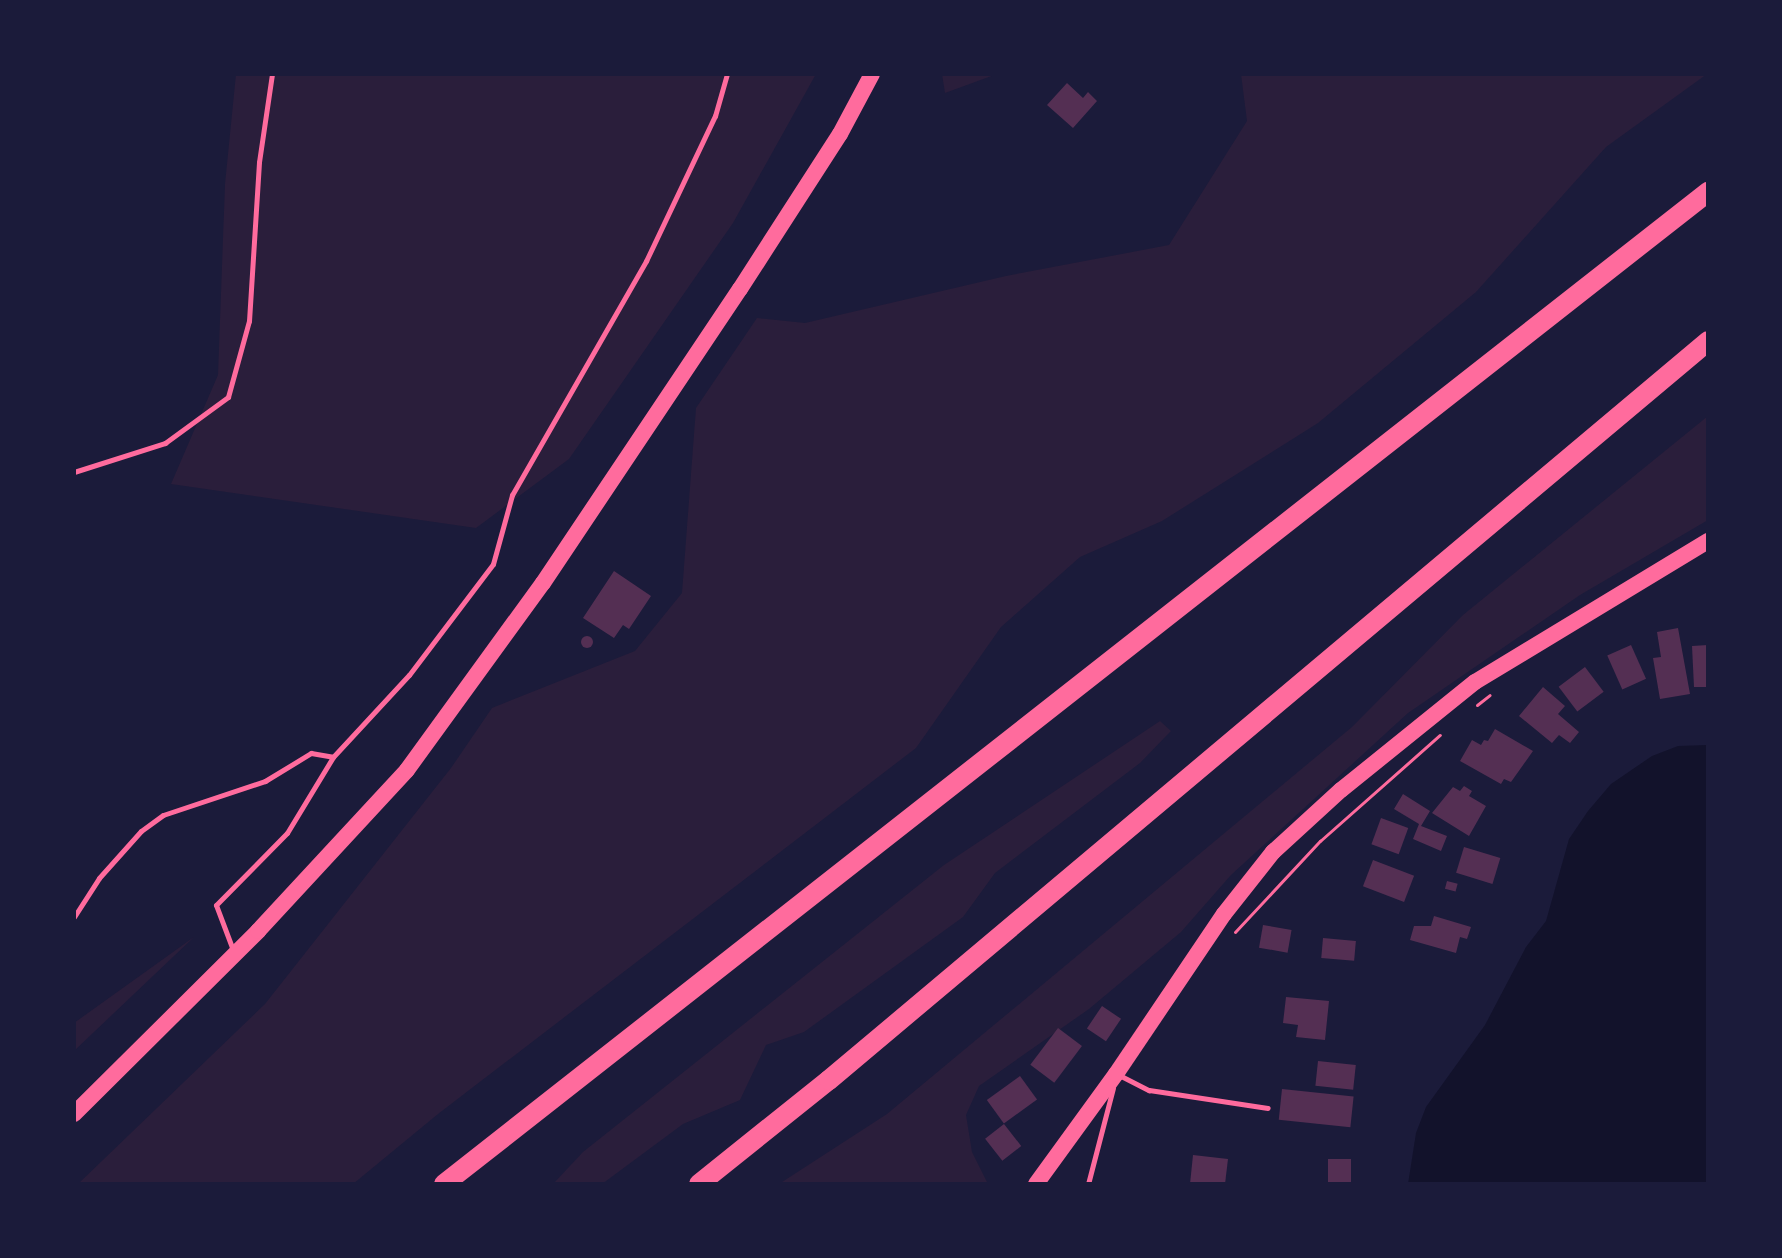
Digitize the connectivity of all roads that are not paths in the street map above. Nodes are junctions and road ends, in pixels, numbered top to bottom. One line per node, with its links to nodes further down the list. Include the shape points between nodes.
1 (272, 74): 6 (lane, via 259,162 249,321 228,397 165,443)
2 (727, 74): 8 (lane, via 715,116 646,261 512,495 493,564 409,675)
3 (872, 74): 10 (main road, via 840,134 740,289 543,583 435,733 407,770)
4 (1708, 192): 14 (highway)
5 (1708, 341): 15 (highway)
6 (74, 472)
7 (1708, 541): 11 (main road, via 1475,682 1341,790 1273,852 1224,914)
8 (333, 757): 9 (lane, via 311,753 265,781 163,815 141,831 99,878); 10 (lane, via 287,833 216,905)
9 (74, 917)
10 (235, 954): 13 (main road)
11 (1116, 1074): 12 (lane, via 1149,1090); 16 (main road); 17 (lane)
12 (1268, 1108)
13 (74, 1114)
14 (444, 1184)
15 (699, 1184)
16 (1036, 1184)
17 (1088, 1184)

